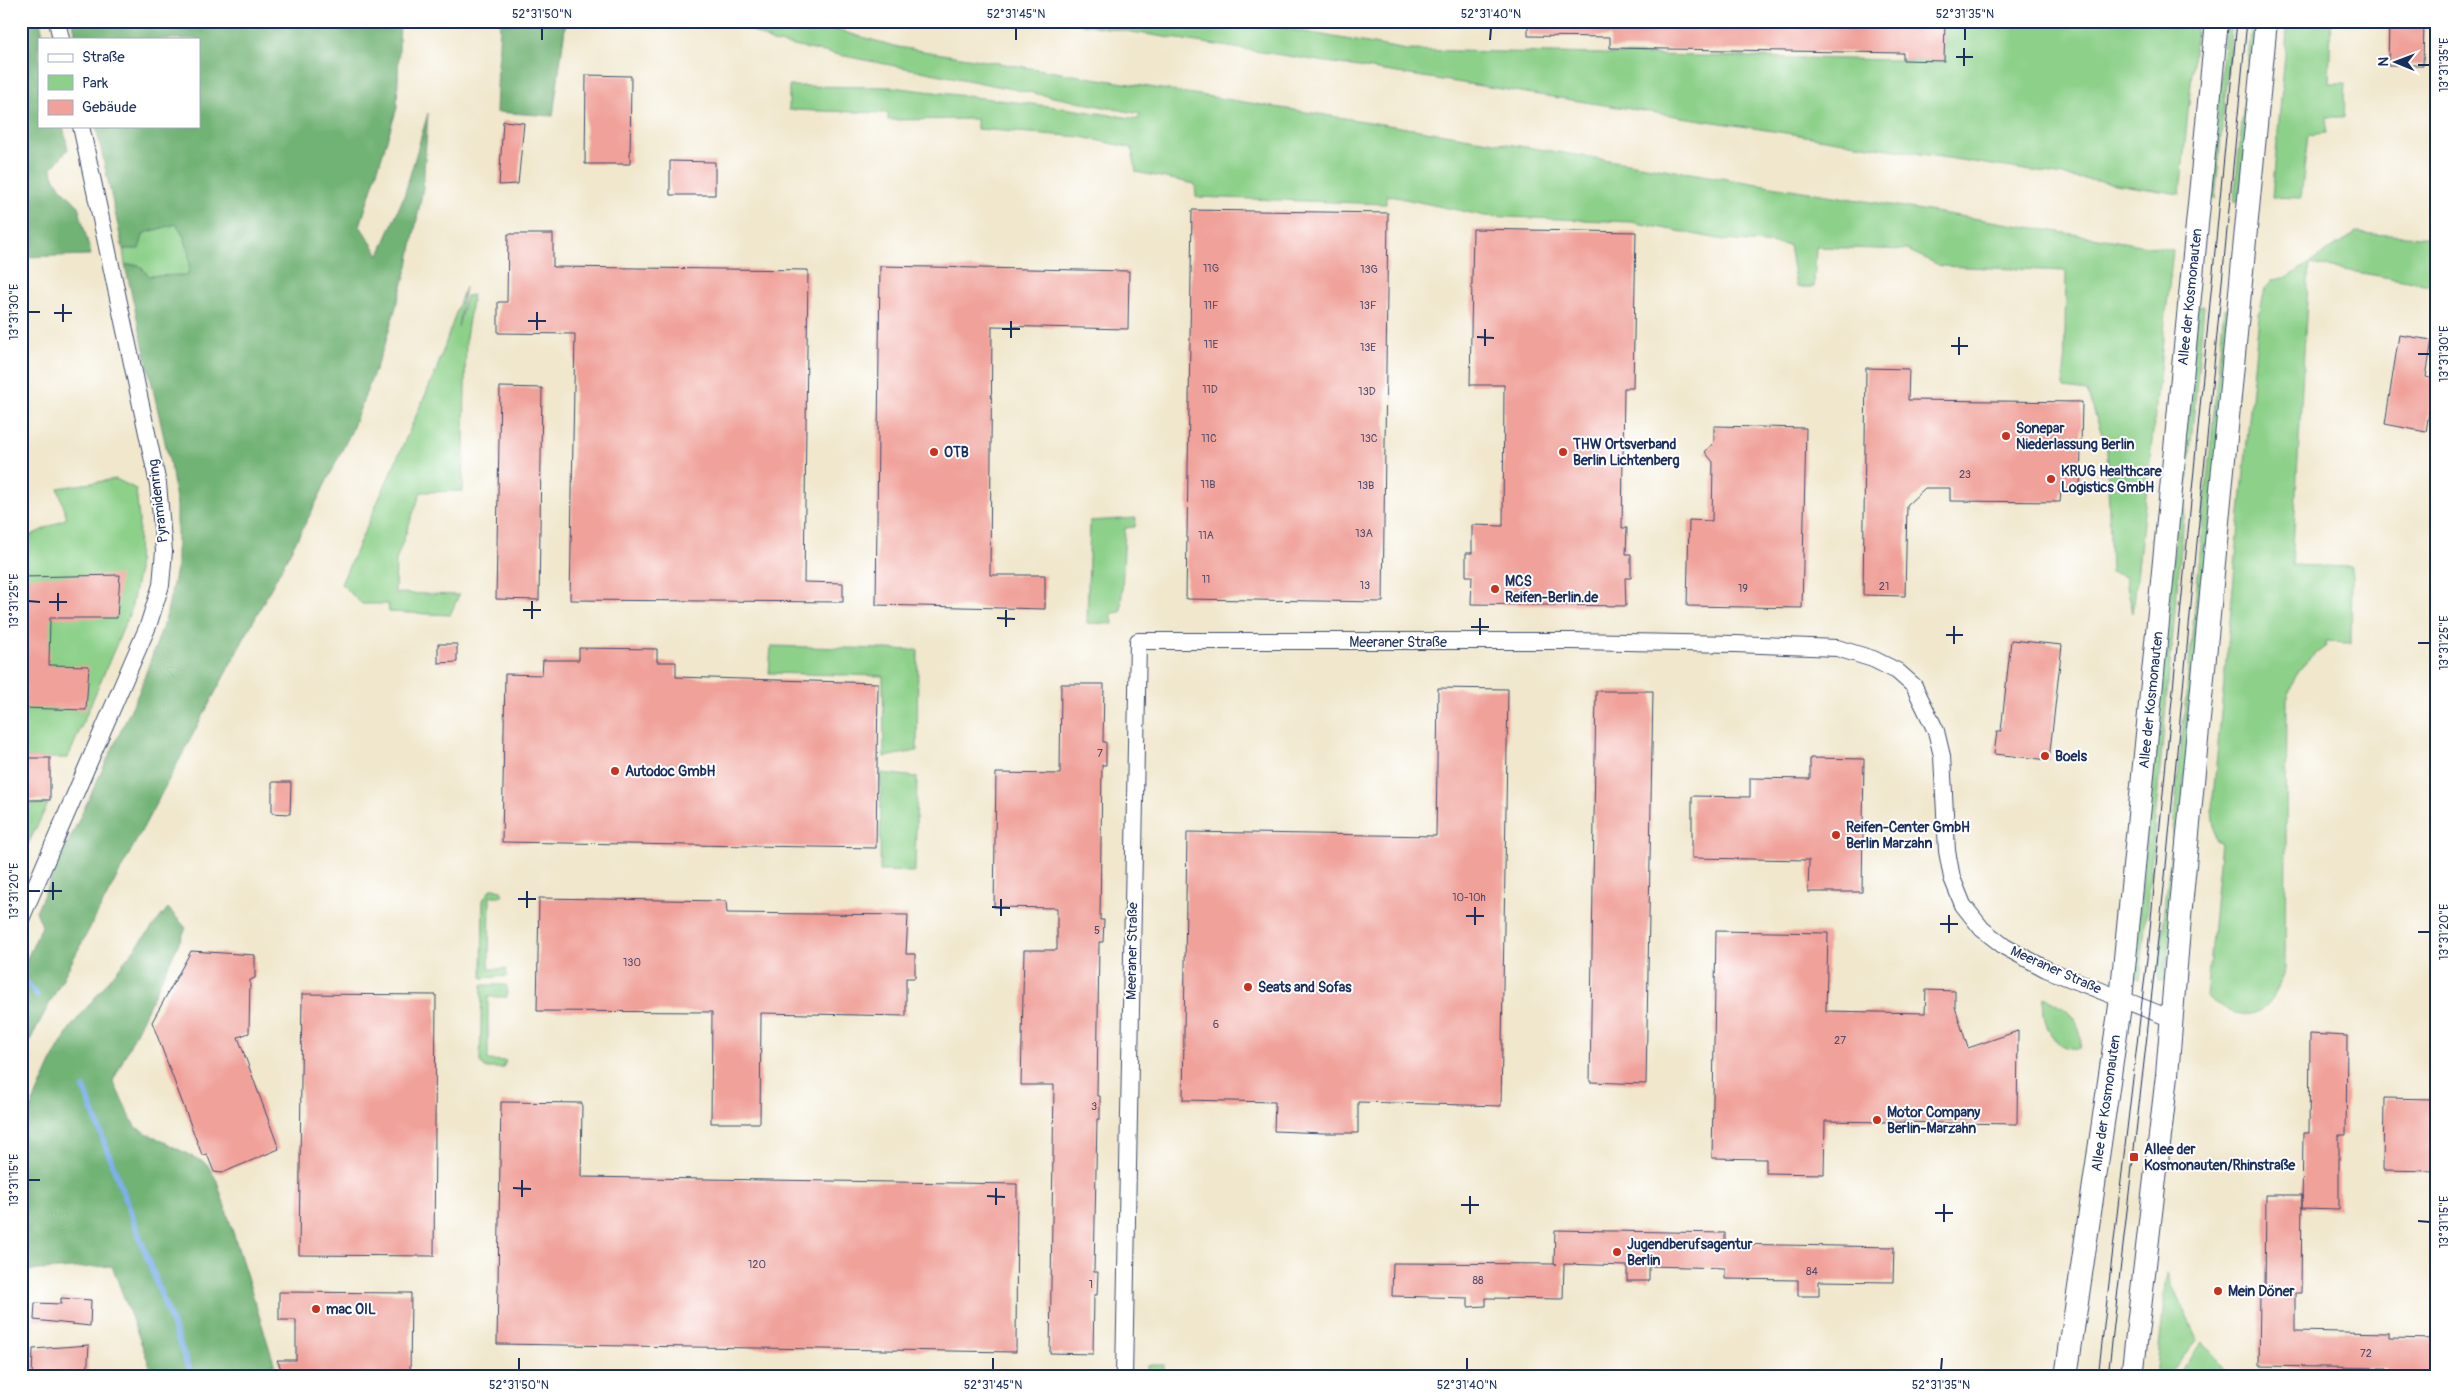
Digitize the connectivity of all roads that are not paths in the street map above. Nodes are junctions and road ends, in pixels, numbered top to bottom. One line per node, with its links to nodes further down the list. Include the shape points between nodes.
1 (57, 21): 4 (street)
2 (2217, 21): 7 (main road, Allee der Kosmonauten)
3 (2266, 21): 8 (main road)
4 (61, 38)
5 (81, 128): 6 (street, Pyramidenring, via 152,447 163,519 164,551 161,585 148,626)
6 (22, 918)
7 (2121, 999): 8 (street, Meeraner Straße); 9 (street, Meeraner Straße, via 2005,947 1982,929 1964,905 1952,878 1947,851 1942,756 1936,731 1914,686 1897,671 1872,659 1836,648 1734,644 1138,640); 10 (main road, Allee der Kosmonauten)
8 (2172, 1019): 11 (main road)
9 (1124, 1377)
10 (2066, 1377)
11 (2132, 1377)

